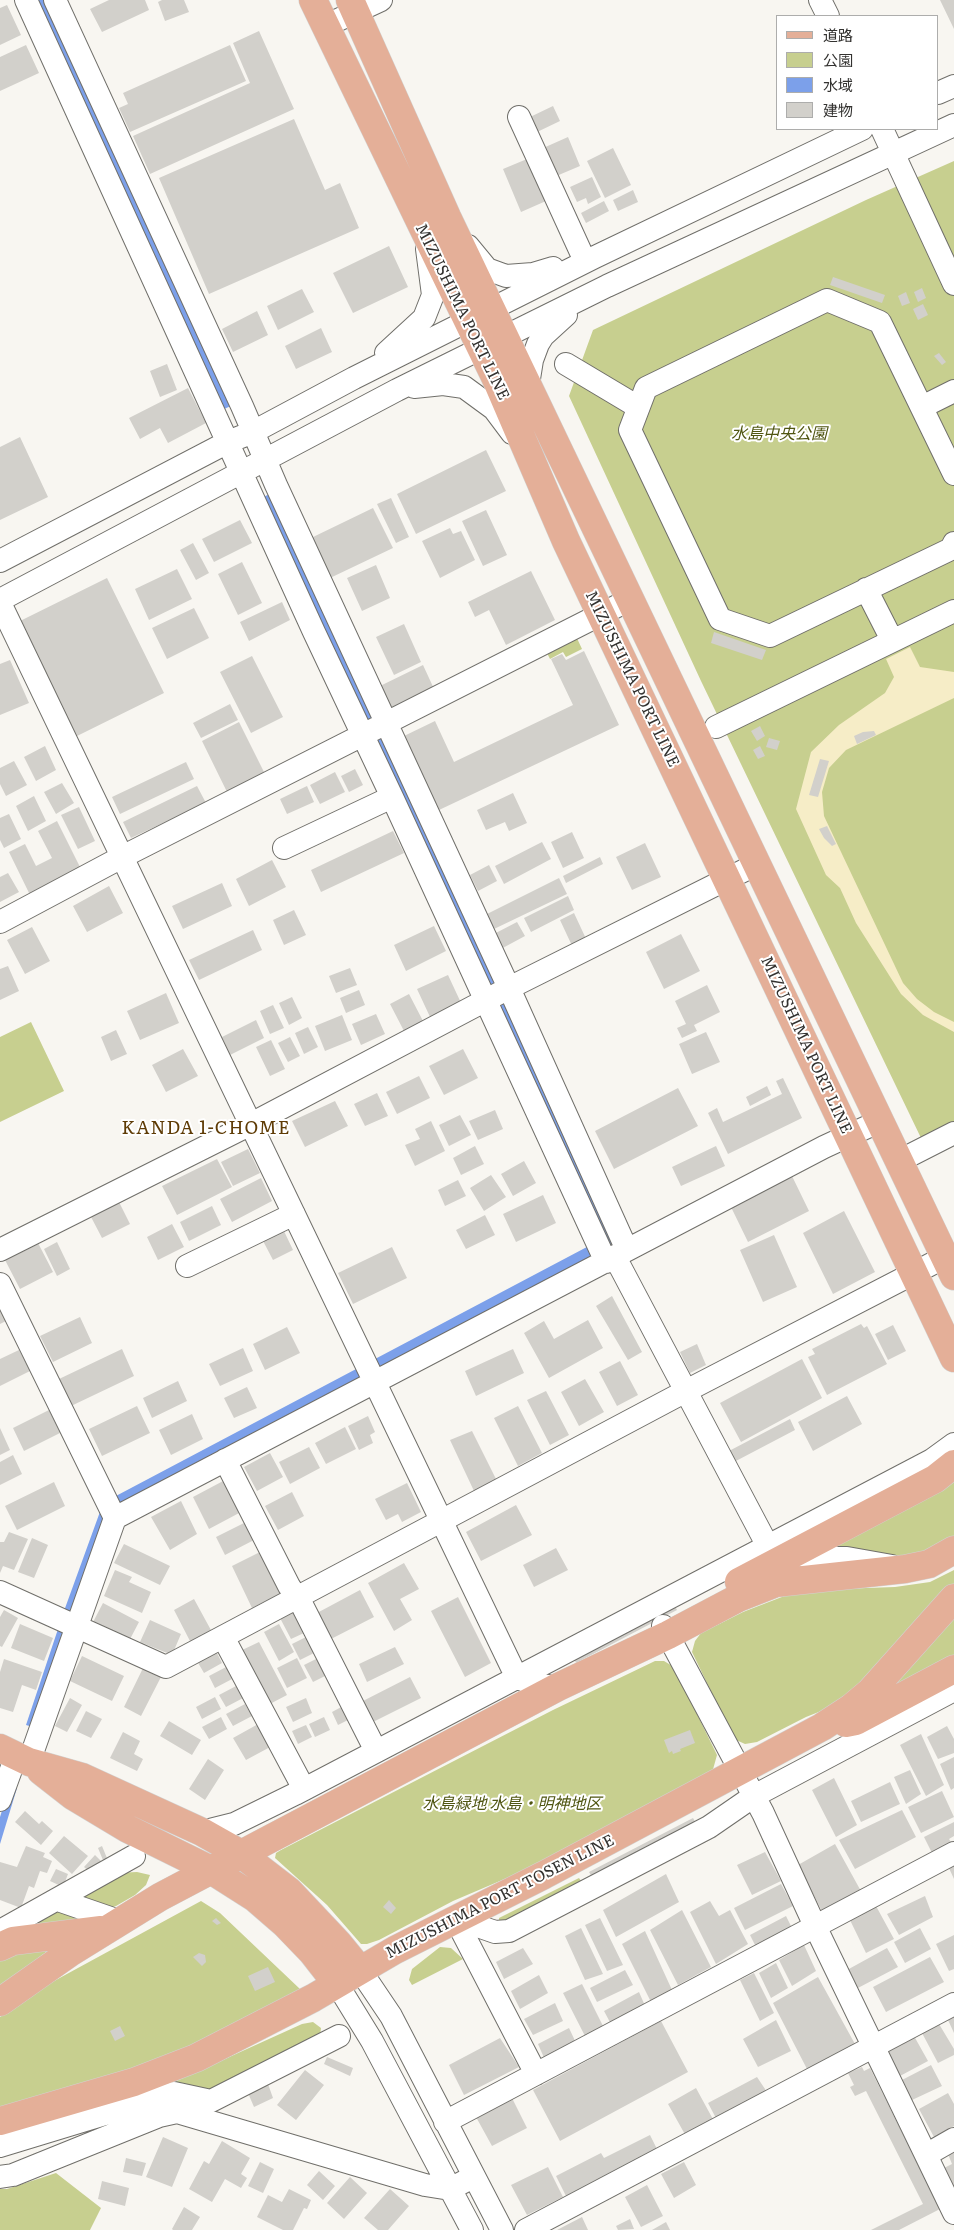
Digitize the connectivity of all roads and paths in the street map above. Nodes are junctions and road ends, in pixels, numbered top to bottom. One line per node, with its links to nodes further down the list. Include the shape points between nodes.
1 (26, 0): 16 (street)
2 (55, 0): 16 (street)
3 (313, 0): 8 (main road, MIZUSHIMA PORT LINE)
4 (381, 0): 6 (street)
5 (820, 0): 7 (street)
6 (352, 6): 8 (street); 17 (main road, MIZUSHIMA PORT LINE)
7 (828, 15)
8 (325, 26): 18 (main road, MIZUSHIMA PORT LINE)
9 (954, 86): 10 (street)
10 (939, 93)
11 (519, 117): 19 (street)
12 (954, 125): 15 (street)
13 (860, 130): 19 (street)
14 (882, 130): 15 (street)
15 (894, 153): 20 (street); 21 (street)
16 (118, 170): 24 (street)
17 (447, 217): 19 (street, via 480,263 493,273 512,276 533,274); 22 (main road, MIZUSHIMA PORT LINE)
18 (422, 229): 23 (main road, MIZUSHIMA PORT LINE); 28 (street, via 434,295 424,318)
19 (589, 258): 22 (street)
20 (954, 284)
21 (607, 286): 25 (street); 29 (street, via 563,317 543,336 532,360)
22 (491, 309): 23 (street); 25 (main road, MIZUSHIMA PORT LINE)
23 (467, 321): 26 (main road, MIZUSHIMA PORT LINE); 28 (street)
24 (188, 323): 34 (street); 35 (street)
25 (505, 337): 26 (street); 29 (main road, MIZUSHIMA PORT LINE)
26 (481, 349): 30 (street); 36 (main road, MIZUSHIMA PORT LINE)
27 (566, 364): 32 (street)
28 (354, 378): 34 (street)
29 (528, 385): 43 (main road, MIZUSHIMA PORT LINE)
30 (397, 390): 36 (street, via 443,384 464,387 494,409); 37 (street)
31 (954, 391): 33 (street)
32 (638, 407): 33 (street, via 646,388 827,300 880,322); 42 (street, via 630,430 720,619 770,636)
33 (922, 407): 39 (street)
34 (253, 432): 35 (street); 37 (street)
35 (228, 442): 38 (street); 41 (street)
36 (526, 452): 46 (main road, MIZUSHIMA PORT LINE)
37 (265, 459): 38 (street); 49 (street)
38 (241, 472): 44 (street); 49 (street, via 314,632)
39 (954, 474)
40 (954, 543): 42 (street, via 951,549)
41 (0, 561)
42 (866, 589): 47 (street)
43 (631, 599): 46 (street); 53 (main road, MIZUSHIMA PORT LINE)
44 (0, 601): 52 (street)
45 (954, 611): 47 (street)
46 (600, 614): 49 (street); 54 (main road, MIZUSHIMA PORT LINE)
47 (892, 640): 48 (street)
48 (716, 727)
49 (375, 729): 50 (street); 52 (street); 56 (street)
50 (392, 797): 51 (street); 56 (street)
51 (284, 848)
52 (122, 857): 55 (street); 58 (street)
53 (757, 864): 54 (street); 57 (main road, MIZUSHIMA PORT LINE)
54 (727, 879): 56 (street); 60 (main road, MIZUSHIMA PORT LINE)
55 (0, 922)
56 (497, 995): 58 (street); 64 (street); 64 (street)
57 (880, 1121): 60 (street); 61 (main road, MIZUSHIMA PORT LINE)
58 (251, 1124): 62 (street); 63 (street)
59 (954, 1133): 61 (street)
60 (849, 1136): 64 (street); 67 (main road, MIZUSHIMA PORT LINE)
61 (899, 1160): 66 (main road, MIZUSHIMA PORT LINE)
62 (294, 1214): 65 (street); 70 (street)
63 (0, 1250)
64 (609, 1253): 70 (street); 71 (street)
65 (187, 1266)
66 (949, 1267): 67 (street)
67 (914, 1273): 69 (main road, MIZUSHIMA PORT LINE); 71 (street)
68 (0, 1284): 75 (street)
69 (954, 1358)
70 (371, 1373): 73 (street); 76 (street)
71 (686, 1391): 76 (street); 77 (street)
72 (954, 1444): 77 (street, via 932,1460)
73 (225, 1460): 75 (street); 83 (street)
74 (954, 1464): 79 (main road, via 935,1479)
75 (111, 1511): 85 (street)
76 (442, 1521): 83 (street); 89 (street)
77 (767, 1547): 79 (street); 81 (street); 89 (street)
78 (954, 1550): 80 (main road, via 928,1564)
79 (794, 1553): 80 (street, via 815,1558 870,1561); 81 (main road)
80 (905, 1569): 86 (main road, via 776,1583)
81 (757, 1572): 86 (main road)
82 (0, 1592): 85 (street)
83 (296, 1597): 87 (street); 94 (street)
84 (954, 1598): 93 (main road, MIZUSHIMA PORT TOSEN LINE, via 870,1692)
85 (69, 1624): 87 (street, via 166,1667); 95 (street)
86 (666, 1630): 90 (main road); 96 (street)
87 (223, 1637): 97 (street)
88 (954, 1669): 93 (main road, via 856,1721)
89 (517, 1678): 90 (street); 92 (street); 94 (street)
90 (558, 1687): 92 (main road)
91 (954, 1690): 98 (street)
92 (502, 1718): 102 (main road)
93 (822, 1726): 96 (main road, MIZUSHIMA PORT TOSEN LINE)
94 (376, 1751): 97 (street)
95 (15, 1755): 99 (street); 100 (main road, via 82,1777); 104 (main road, via 73,1796 128,1829)
96 (740, 1771): 98 (street); 106 (main road, MIZUSHIMA PORT TOSEN LINE, via 544,1875)
97 (304, 1789): 100 (street, via 234,1824)
98 (754, 1796): 106 (street, via 709,1827 509,1931 495,1932); 108 (street)
99 (0, 1800)
100 (202, 1832): 102 (main road)
101 (954, 1853): 108 (street)
102 (241, 1854): 104 (main road); 110 (main road, via 295,1898)
103 (134, 1856): 105 (street)
104 (211, 1870): 107 (main road); 111 (main road, via 255,1898 285,1924)
105 (58, 1900): 107 (street); 109 (street)
106 (455, 1918): 110 (main road, MIZUSHIMA PORT TOSEN LINE); 116 (street)
107 (112, 1925): 109 (main road); 112 (main road)
108 (815, 1926): 115 (street); 116 (street)
109 (3, 1935)
110 (360, 1970): 111 (main road, MIZUSHIMA PORT TOSEN LINE); 118 (street, via 391,2016)
111 (337, 1984): 117 (main road, MIZUSHIMA PORT TOSEN LINE, via 196,2058 134,2082); 124 (street, via 372,2041)
112 (0, 2002)
113 (954, 2004): 115 (street)
114 (338, 2036): 120 (street, via 210,2101 174,2093)
115 (873, 2047): 121 (street); 128 (street)
116 (536, 2074): 118 (street)
117 (0, 2121)
118 (445, 2122): 123 (street)
119 (954, 2139): 121 (street)
120 (0, 2146)
121 (926, 2155): 125 (street)
122 (0, 2176): 124 (street, via 12,2175 159,2116 177,2112 412,2182)
123 (473, 2177): 124 (street); 127 (street)
124 (450, 2189): 126 (street)
125 (954, 2213)
126 (472, 2230)
127 (502, 2230)
128 (526, 2230)

